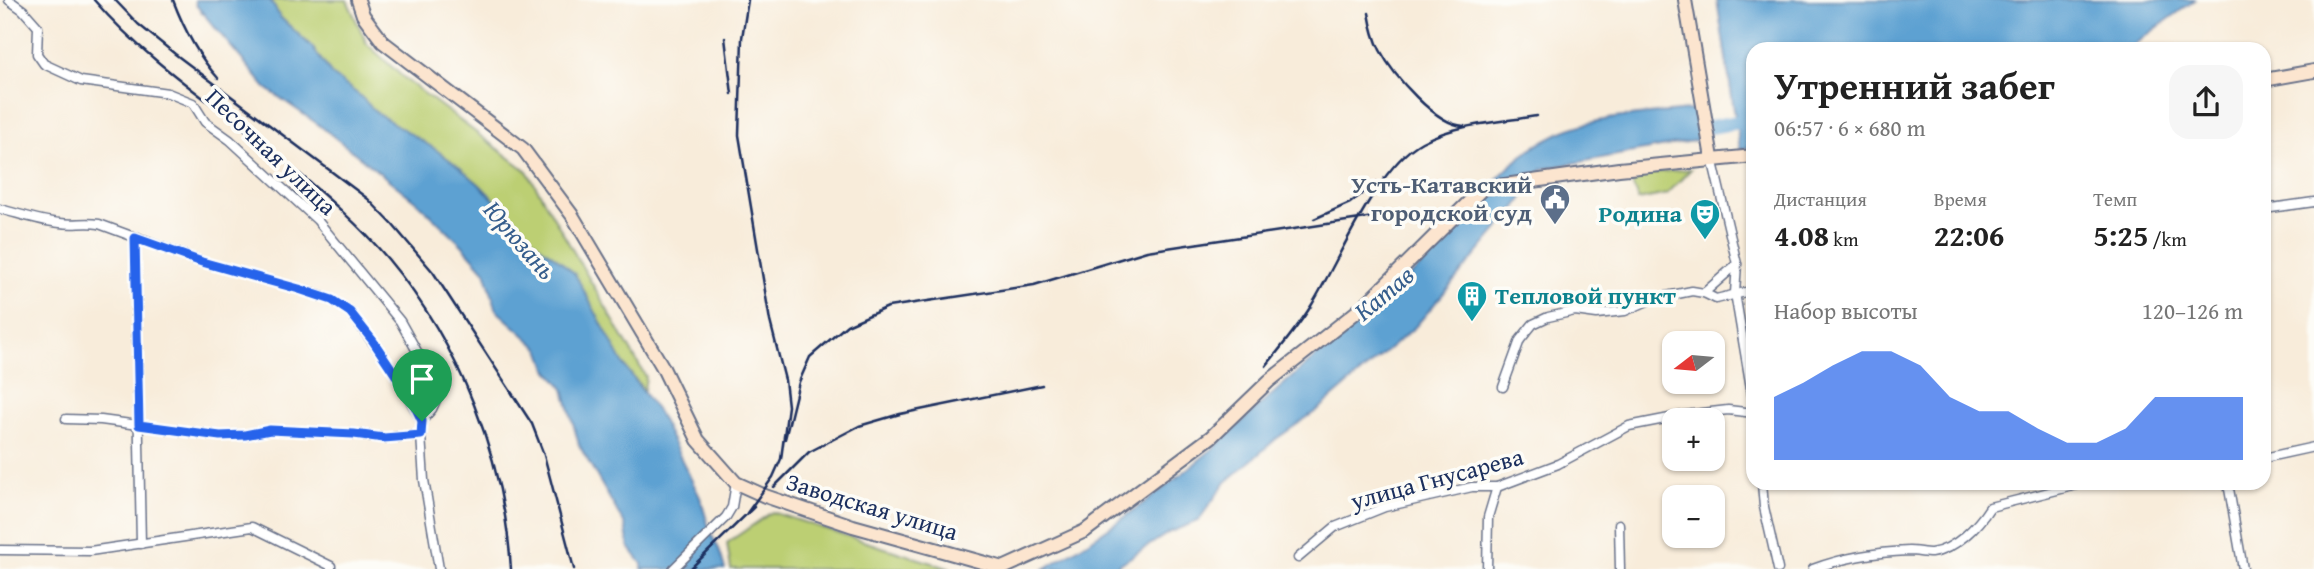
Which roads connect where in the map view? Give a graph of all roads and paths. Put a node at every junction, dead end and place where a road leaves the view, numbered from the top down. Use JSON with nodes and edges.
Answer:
{"nodes":[{"id":1,"x":9,"y":0,"type":"edge"},
{"id":2,"x":358,"y":0,"type":"edge"},
{"id":3,"x":1685,"y":0,"type":"edge"},
{"id":4,"x":2314,"y":71,"type":"edge"},
{"id":5,"x":2271,"y":79,"type":"edge"},
{"id":6,"x":1746,"y":156,"type":"edge"},
{"id":7,"x":1712,"y":158,"type":"junction"},
{"id":8,"x":2314,"y":202,"type":"edge"},
{"id":9,"x":2271,"y":208,"type":"edge"},
{"id":10,"x":0,"y":209,"type":"edge"},
{"id":11,"x":135,"y":238,"type":"junction"},
{"id":12,"x":1737,"y":264,"type":"junction"},
{"id":13,"x":1746,"y":291,"type":"edge"},
{"id":14,"x":1704,"y":293,"type":"junction"},
{"id":15,"x":1735,"y":293,"type":"junction"},
{"id":16,"x":1746,"y":358,"type":"edge"},
{"id":17,"x":1503,"y":387,"type":"dead end"},
{"id":18,"x":1746,"y":413,"type":"edge"},
{"id":19,"x":65,"y":419,"type":"dead end"},
{"id":20,"x":422,"y":421,"type":"junction"},
{"id":21,"x":139,"y":425,"type":"junction"},
{"id":22,"x":421,"y":435,"type":"junction"},
{"id":23,"x":2314,"y":447,"type":"edge"},
{"id":24,"x":2271,"y":456,"type":"edge"},
{"id":25,"x":736,"y":483,"type":"junction"},
{"id":26,"x":1497,"y":487,"type":"junction"},
{"id":27,"x":1763,"y":490,"type":"edge"},
{"id":28,"x":2057,"y":490,"type":"edge"},
{"id":29,"x":2229,"y":490,"type":"edge"},
{"id":30,"x":1619,"y":524,"type":"dead end"},
{"id":31,"x":141,"y":544,"type":"junction"},
{"id":32,"x":0,"y":550,"type":"edge"},
{"id":33,"x":1298,"y":558,"type":"dead end"},
{"id":34,"x":331,"y":569,"type":"edge"},
{"id":35,"x":439,"y":569,"type":"edge"},
{"id":36,"x":673,"y":569,"type":"edge"},
{"id":37,"x":1487,"y":569,"type":"edge"},
{"id":38,"x":1620,"y":569,"type":"edge"},
{"id":39,"x":1778,"y":569,"type":"edge"},
{"id":40,"x":1812,"y":569,"type":"edge"},
{"id":41,"x":2243,"y":569,"type":"edge"}],
"edges":[{"from":1,"to":20,"type":"street","name":"Песочная улица"},
{"from":2,"to":25,"type":"street","name":"Заводская улица"},
{"from":3,"to":7,"type":"street"},
{"from":4,"to":5,"type":"street"},
{"from":6,"to":7,"type":"street"},
{"from":7,"to":12,"type":"street"},
{"from":7,"to":25,"type":"street","name":"Заводская улица"},
{"from":8,"to":9,"type":"street"},
{"from":10,"to":11,"type":"street"},
{"from":11,"to":20,"type":"street"},
{"from":11,"to":21,"type":"street"},
{"from":12,"to":14,"type":"street"},
{"from":12,"to":15,"type":"street"},
{"from":13,"to":15,"type":"street"},
{"from":14,"to":15,"type":"street"},
{"from":14,"to":17,"type":"street"},
{"from":15,"to":16,"type":"street"},
{"from":18,"to":26,"type":"street","name":"улица Гнусарева"},
{"from":19,"to":21,"type":"street"},
{"from":20,"to":22,"type":"street"},
{"from":21,"to":22,"type":"street"},
{"from":21,"to":31,"type":"street"},
{"from":22,"to":35,"type":"street"},
{"from":23,"to":24,"type":"street"},
{"from":25,"to":36,"type":"street"},
{"from":26,"to":33,"type":"street","name":"улица Гнусарева"},
{"from":26,"to":37,"type":"street"},
{"from":27,"to":39,"type":"street"},
{"from":28,"to":40,"type":"street"},
{"from":29,"to":41,"type":"street"},
{"from":30,"to":38,"type":"street"},
{"from":31,"to":32,"type":"street"},
{"from":31,"to":34,"type":"street"}]}
